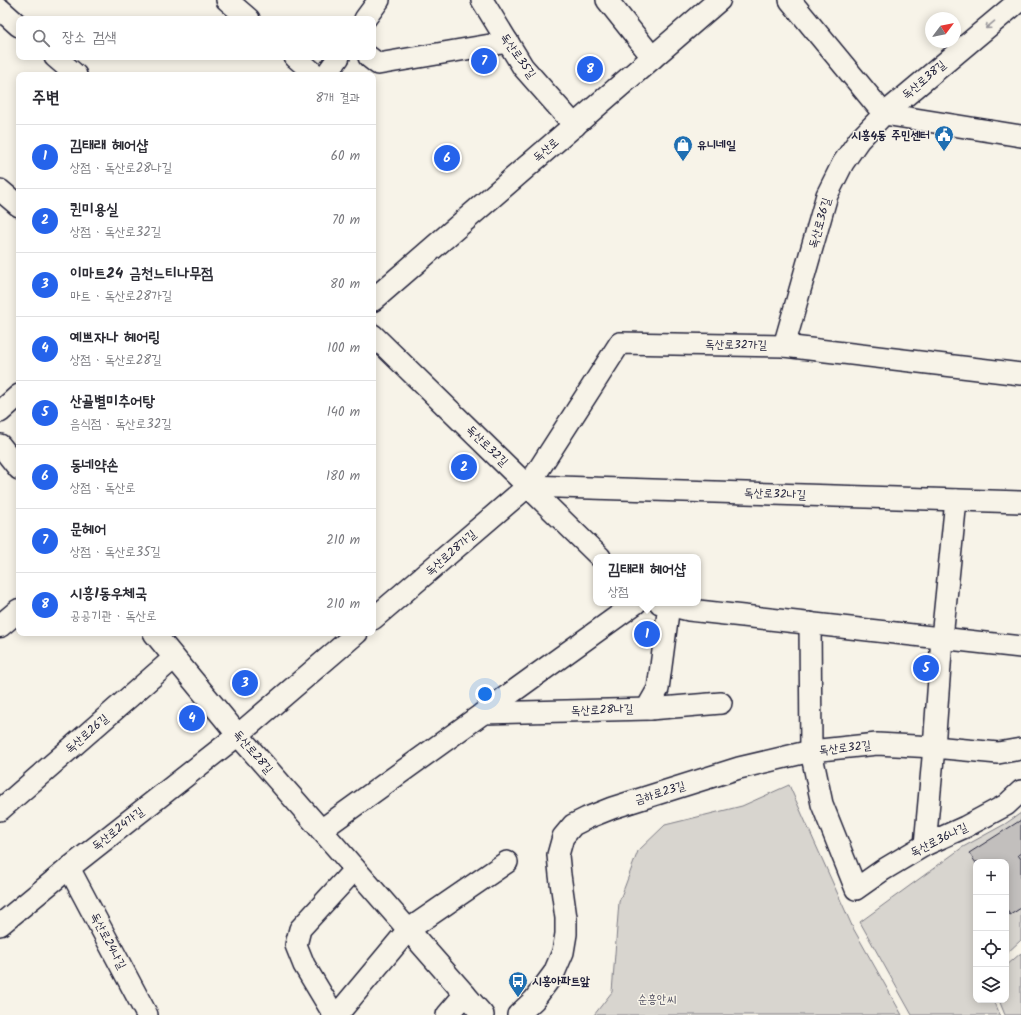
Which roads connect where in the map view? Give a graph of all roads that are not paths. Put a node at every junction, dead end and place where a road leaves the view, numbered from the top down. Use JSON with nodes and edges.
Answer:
{"nodes":[{"id":1,"x":227,"y":0,"type":"edge"},
{"id":2,"x":379,"y":0,"type":"edge"},
{"id":3,"x":482,"y":0,"type":"edge"},
{"id":4,"x":607,"y":0,"type":"edge"},
{"id":5,"x":719,"y":0,"type":"edge"},
{"id":6,"x":790,"y":0,"type":"edge"},
{"id":7,"x":1020,"y":0,"type":"edge"},
{"id":8,"x":0,"y":9,"type":"edge"},
{"id":9,"x":246,"y":16,"type":"edge"},
{"id":10,"x":367,"y":16,"type":"edge"},
{"id":11,"x":16,"y":23,"type":"edge"},
{"id":12,"x":508,"y":42,"type":"junction"},
{"id":13,"x":653,"y":58,"type":"junction"},
{"id":14,"x":58,"y":60,"type":"edge"},
{"id":15,"x":298,"y":60,"type":"edge"},
{"id":16,"x":337,"y":60,"type":"edge"},
{"id":17,"x":373,"y":60,"type":"edge"},
{"id":18,"x":72,"y":72,"type":"edge"},
{"id":19,"x":312,"y":72,"type":"edge"},
{"id":20,"x":328,"y":72,"type":"edge"},
{"id":21,"x":884,"y":114,"type":"junction"},
{"id":22,"x":575,"y":126,"type":"junction"},
{"id":23,"x":1021,"y":136,"type":"edge"},
{"id":24,"x":0,"y":190,"type":"edge"},
{"id":25,"x":16,"y":203,"type":"edge"},
{"id":26,"x":376,"y":297,"type":"edge"},
{"id":27,"x":376,"y":338,"type":"edge"},
{"id":28,"x":784,"y":346,"type":"junction"},
{"id":29,"x":1021,"y":374,"type":"edge"},
{"id":30,"x":16,"y":398,"type":"edge"},
{"id":31,"x":0,"y":412,"type":"edge"},
{"id":32,"x":0,"y":445,"type":"edge"},
{"id":33,"x":16,"y":465,"type":"edge"},
{"id":34,"x":528,"y":486,"type":"junction"},
{"id":35,"x":956,"y":500,"type":"junction"},
{"id":36,"x":1021,"y":502,"type":"edge"},
{"id":37,"x":597,"y":554,"type":"edge"},
{"id":38,"x":632,"y":606,"type":"edge"},
{"id":39,"x":664,"y":606,"type":"edge"},
{"id":40,"x":672,"y":606,"type":"edge"},
{"id":41,"x":16,"y":613,"type":"edge"},
{"id":42,"x":376,"y":616,"type":"edge"},
{"id":43,"x":810,"y":624,"type":"junction"},
{"id":44,"x":0,"y":626,"type":"edge"},
{"id":45,"x":156,"y":636,"type":"edge"},
{"id":46,"x":354,"y":636,"type":"edge"},
{"id":47,"x":942,"y":638,"type":"junction"},
{"id":48,"x":1021,"y":647,"type":"edge"},
{"id":49,"x":174,"y":658,"type":"junction"},
{"id":50,"x":721,"y":703,"type":"dead end"},
{"id":51,"x":650,"y":709,"type":"junction"},
{"id":52,"x":483,"y":713,"type":"junction"},
{"id":53,"x":238,"y":735,"type":"junction"},
{"id":54,"x":934,"y":747,"type":"junction"},
{"id":55,"x":1021,"y":749,"type":"edge"},
{"id":56,"x":812,"y":751,"type":"junction"},
{"id":57,"x":1021,"y":791,"type":"edge"},
{"id":58,"x":0,"y":810,"type":"edge"},
{"id":59,"x":321,"y":830,"type":"junction"},
{"id":60,"x":925,"y":845,"type":"junction"},
{"id":61,"x":507,"y":862,"type":"dead end"},
{"id":62,"x":69,"y":868,"type":"junction"},
{"id":63,"x":355,"y":869,"type":"junction"},
{"id":64,"x":0,"y":925,"type":"edge"},
{"id":65,"x":408,"y":930,"type":"junction"},
{"id":66,"x":465,"y":994,"type":"junction"},
{"id":67,"x":147,"y":1015,"type":"edge"},
{"id":68,"x":334,"y":1015,"type":"edge"},
{"id":69,"x":337,"y":1015,"type":"edge"},
{"id":70,"x":447,"y":1015,"type":"edge"},
{"id":71,"x":483,"y":1015,"type":"edge"},
{"id":72,"x":518,"y":1015,"type":"edge"}],
"edges":[{"from":1,"to":9,"type":"street"},
{"from":2,"to":10,"type":"street"},
{"from":3,"to":12,"type":"street","name":"독산로35길"},
{"from":4,"to":13,"type":"street"},
{"from":5,"to":13,"type":"main road","name":"독산로"},
{"from":6,"to":21,"type":"street"},
{"from":7,"to":21,"type":"street","name":"독산로38길","one_way":true},
{"from":8,"to":11,"type":"street"},
{"from":12,"to":17,"type":"street"},
{"from":12,"to":22,"type":"street","name":"독산로35길"},
{"from":13,"to":22,"type":"main road","name":"독산로"},
{"from":14,"to":18,"type":"street"},
{"from":15,"to":19,"type":"street"},
{"from":16,"to":20,"type":"street"},
{"from":21,"to":23,"type":"street"},
{"from":21,"to":28,"type":"street","name":"독산로36길"},
{"from":22,"to":26,"type":"main road","name":"독산로"},
{"from":24,"to":25,"type":"street"},
{"from":27,"to":34,"type":"street","name":"독산로32길"},
{"from":28,"to":29,"type":"street","name":"독산로32가길"},
{"from":28,"to":34,"type":"street","name":"독산로32가길"},
{"from":30,"to":31,"type":"street"},
{"from":32,"to":33,"type":"street"},
{"from":34,"to":35,"type":"street","name":"독산로32나길"},
{"from":34,"to":37,"type":"street","name":"독산로32길"},
{"from":34,"to":42,"type":"street","name":"독산로28가길"},
{"from":35,"to":36,"type":"street","name":"독산로32나길"},
{"from":35,"to":47,"type":"street"},
{"from":38,"to":52,"type":"street"},
{"from":39,"to":51,"type":"street"},
{"from":40,"to":43,"type":"street"},
{"from":41,"to":44,"type":"main road"},
{"from":43,"to":47,"type":"street"},
{"from":43,"to":56,"type":"street","name":"독산로32길"},
{"from":45,"to":49,"type":"street","name":"독산로28길"},
{"from":46,"to":53,"type":"street"},
{"from":47,"to":48,"type":"street"},
{"from":47,"to":54,"type":"street"},
{"from":49,"to":53,"type":"street","name":"독산로28길"},
{"from":49,"to":58,"type":"street","name":"독산로26길"},
{"from":50,"to":51,"type":"street","name":"독산로28나길"},
{"from":51,"to":52,"type":"street","name":"독산로28나길"},
{"from":52,"to":59,"type":"street"},
{"from":53,"to":59,"type":"street","name":"독산로28길"},
{"from":53,"to":62,"type":"street","name":"독산로24가길"},
{"from":54,"to":55,"type":"street","name":"독산로32길"},
{"from":54,"to":56,"type":"street","name":"독산로32길"},
{"from":54,"to":60,"type":"street"},
{"from":56,"to":60,"type":"street","name":"독산로36나길"},
{"from":56,"to":72,"type":"street","name":"금하로23길"},
{"from":57,"to":60,"type":"street","name":"독산로36나길"},
{"from":59,"to":63,"type":"street","name":"독산로28길"},
{"from":61,"to":65,"type":"street"},
{"from":62,"to":64,"type":"street","name":"독산로24가길"},
{"from":62,"to":67,"type":"street","name":"독산로24나길"},
{"from":63,"to":65,"type":"street","name":"독산로28길"},
{"from":63,"to":68,"type":"street"},
{"from":65,"to":66,"type":"street","name":"독산로28길"},
{"from":65,"to":69,"type":"street"},
{"from":66,"to":70,"type":"street"},
{"from":66,"to":71,"type":"street","name":"독산로28길"}]}
